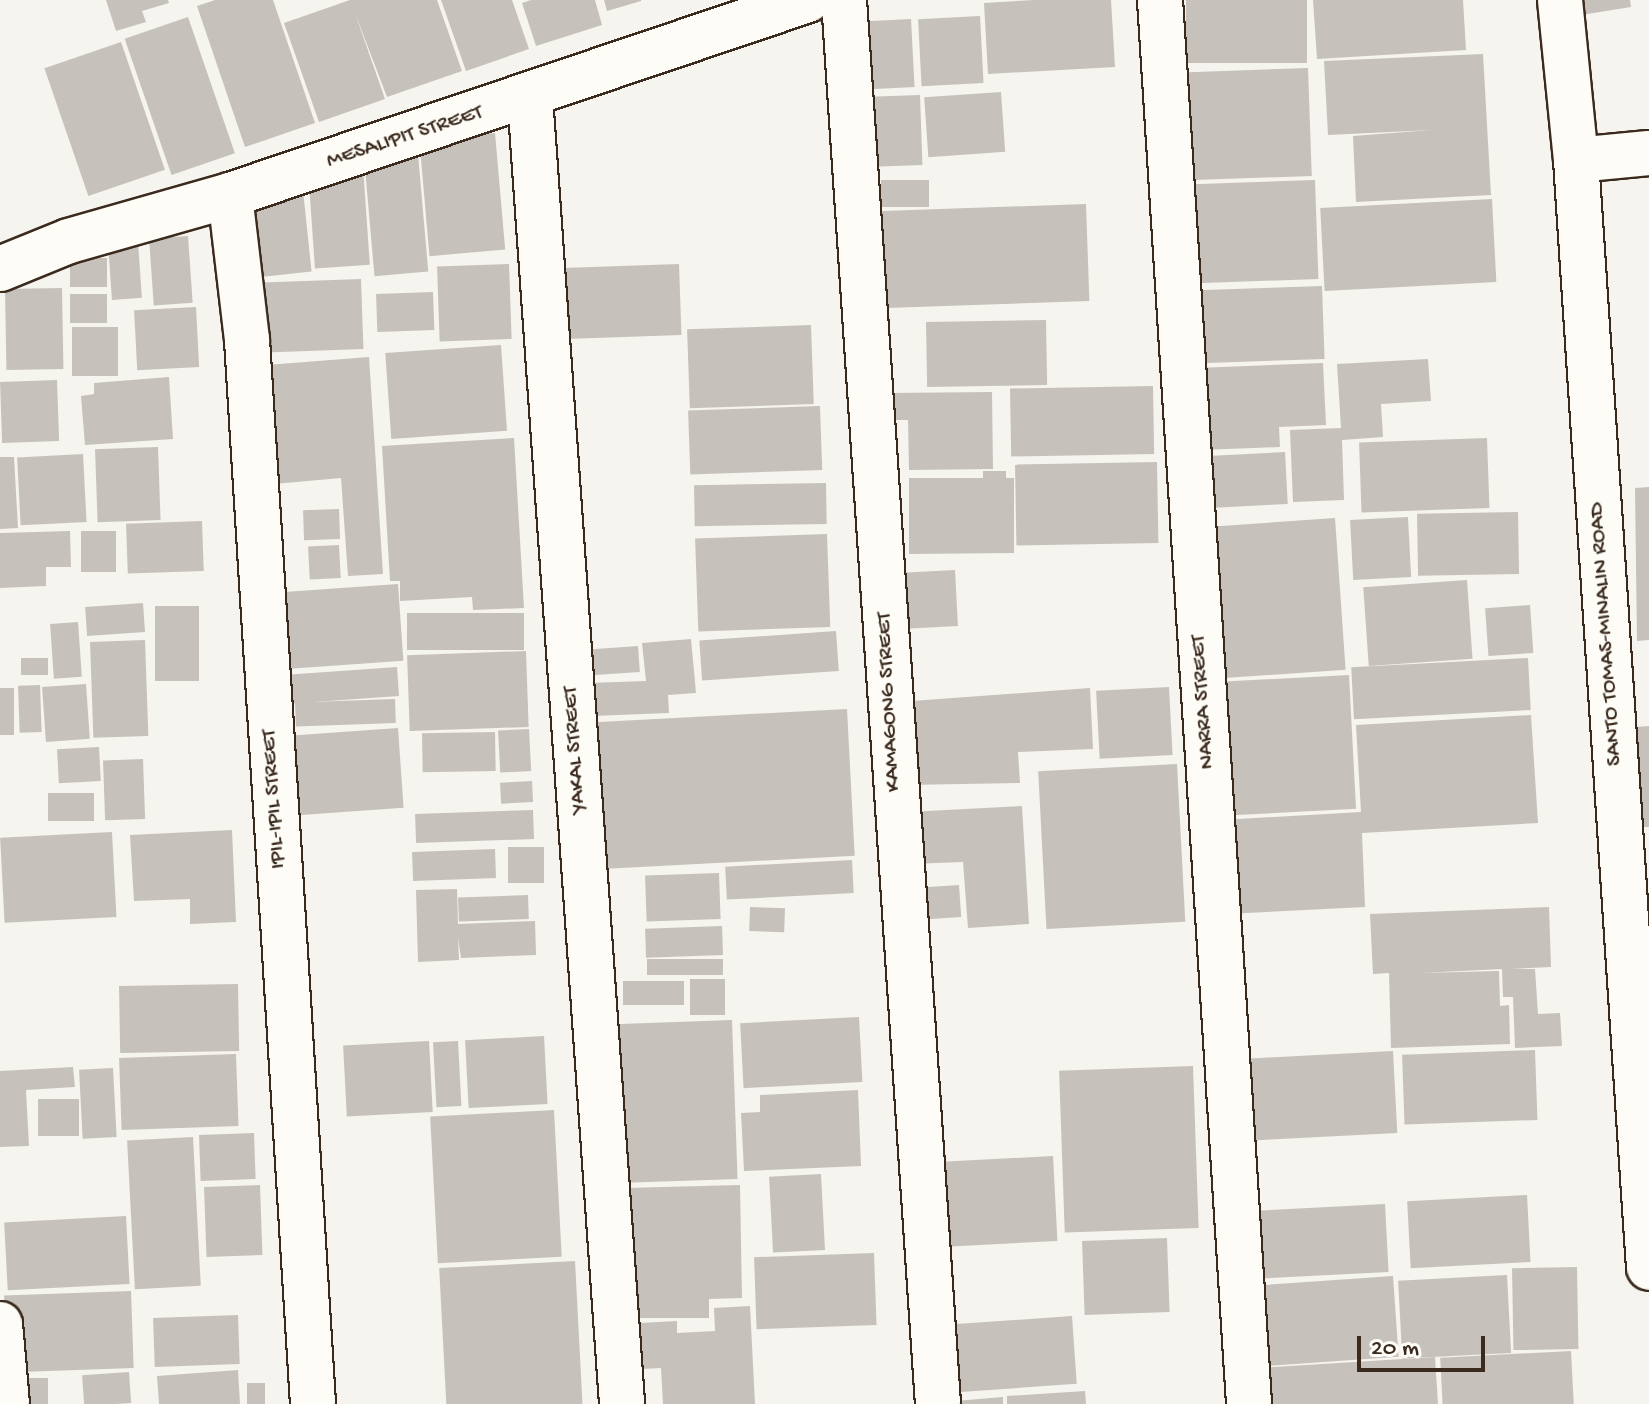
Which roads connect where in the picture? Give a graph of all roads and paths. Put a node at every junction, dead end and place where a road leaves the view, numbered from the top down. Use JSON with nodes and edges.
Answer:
{"nodes":[{"id":1,"x":808,"y":0,"type":"edge"},
{"id":2,"x":844,"y":0,"type":"edge"},
{"id":3,"x":1160,"y":0,"type":"edge"},
{"id":4,"x":1560,"y":0,"type":"edge"},
{"id":5,"x":530,"y":97,"type":"junction"},
{"id":6,"x":1649,"y":153,"type":"edge"},
{"id":7,"x":1576,"y":160,"type":"junction"},
{"id":8,"x":230,"y":195,"type":"junction"},
{"id":9,"x":0,"y":269,"type":"edge"},
{"id":10,"x":1648,"y":1252,"type":"edge"},
{"id":11,"x":0,"y":1324,"type":"edge"},
{"id":12,"x":7,"y":1404,"type":"edge"},
{"id":13,"x":313,"y":1404,"type":"edge"},
{"id":14,"x":622,"y":1404,"type":"edge"},
{"id":15,"x":938,"y":1404,"type":"edge"},
{"id":16,"x":1249,"y":1404,"type":"edge"}],
"edges":[{"from":1,"to":5,"type":"street","name":"MESALIPIT STREET"},
{"from":2,"to":15,"type":"street","name":"KAMAGONG STREET"},
{"from":3,"to":16,"type":"street","name":"NARRA STREET"},
{"from":4,"to":7,"type":"street","name":"SANTO TOMAS-MINALIN ROAD"},
{"from":5,"to":8,"type":"street","name":"MESALIPIT STREET"},
{"from":5,"to":14,"type":"street","name":"YAKAL STREET"},
{"from":6,"to":7,"type":"street"},
{"from":7,"to":10,"type":"street","name":"SANTO TOMAS-MINALIN ROAD"},
{"from":8,"to":9,"type":"street","name":"MESALIPIT STREET"},
{"from":8,"to":13,"type":"street","name":"IPIL-IPIL STREET"},
{"from":11,"to":12,"type":"street"}]}
